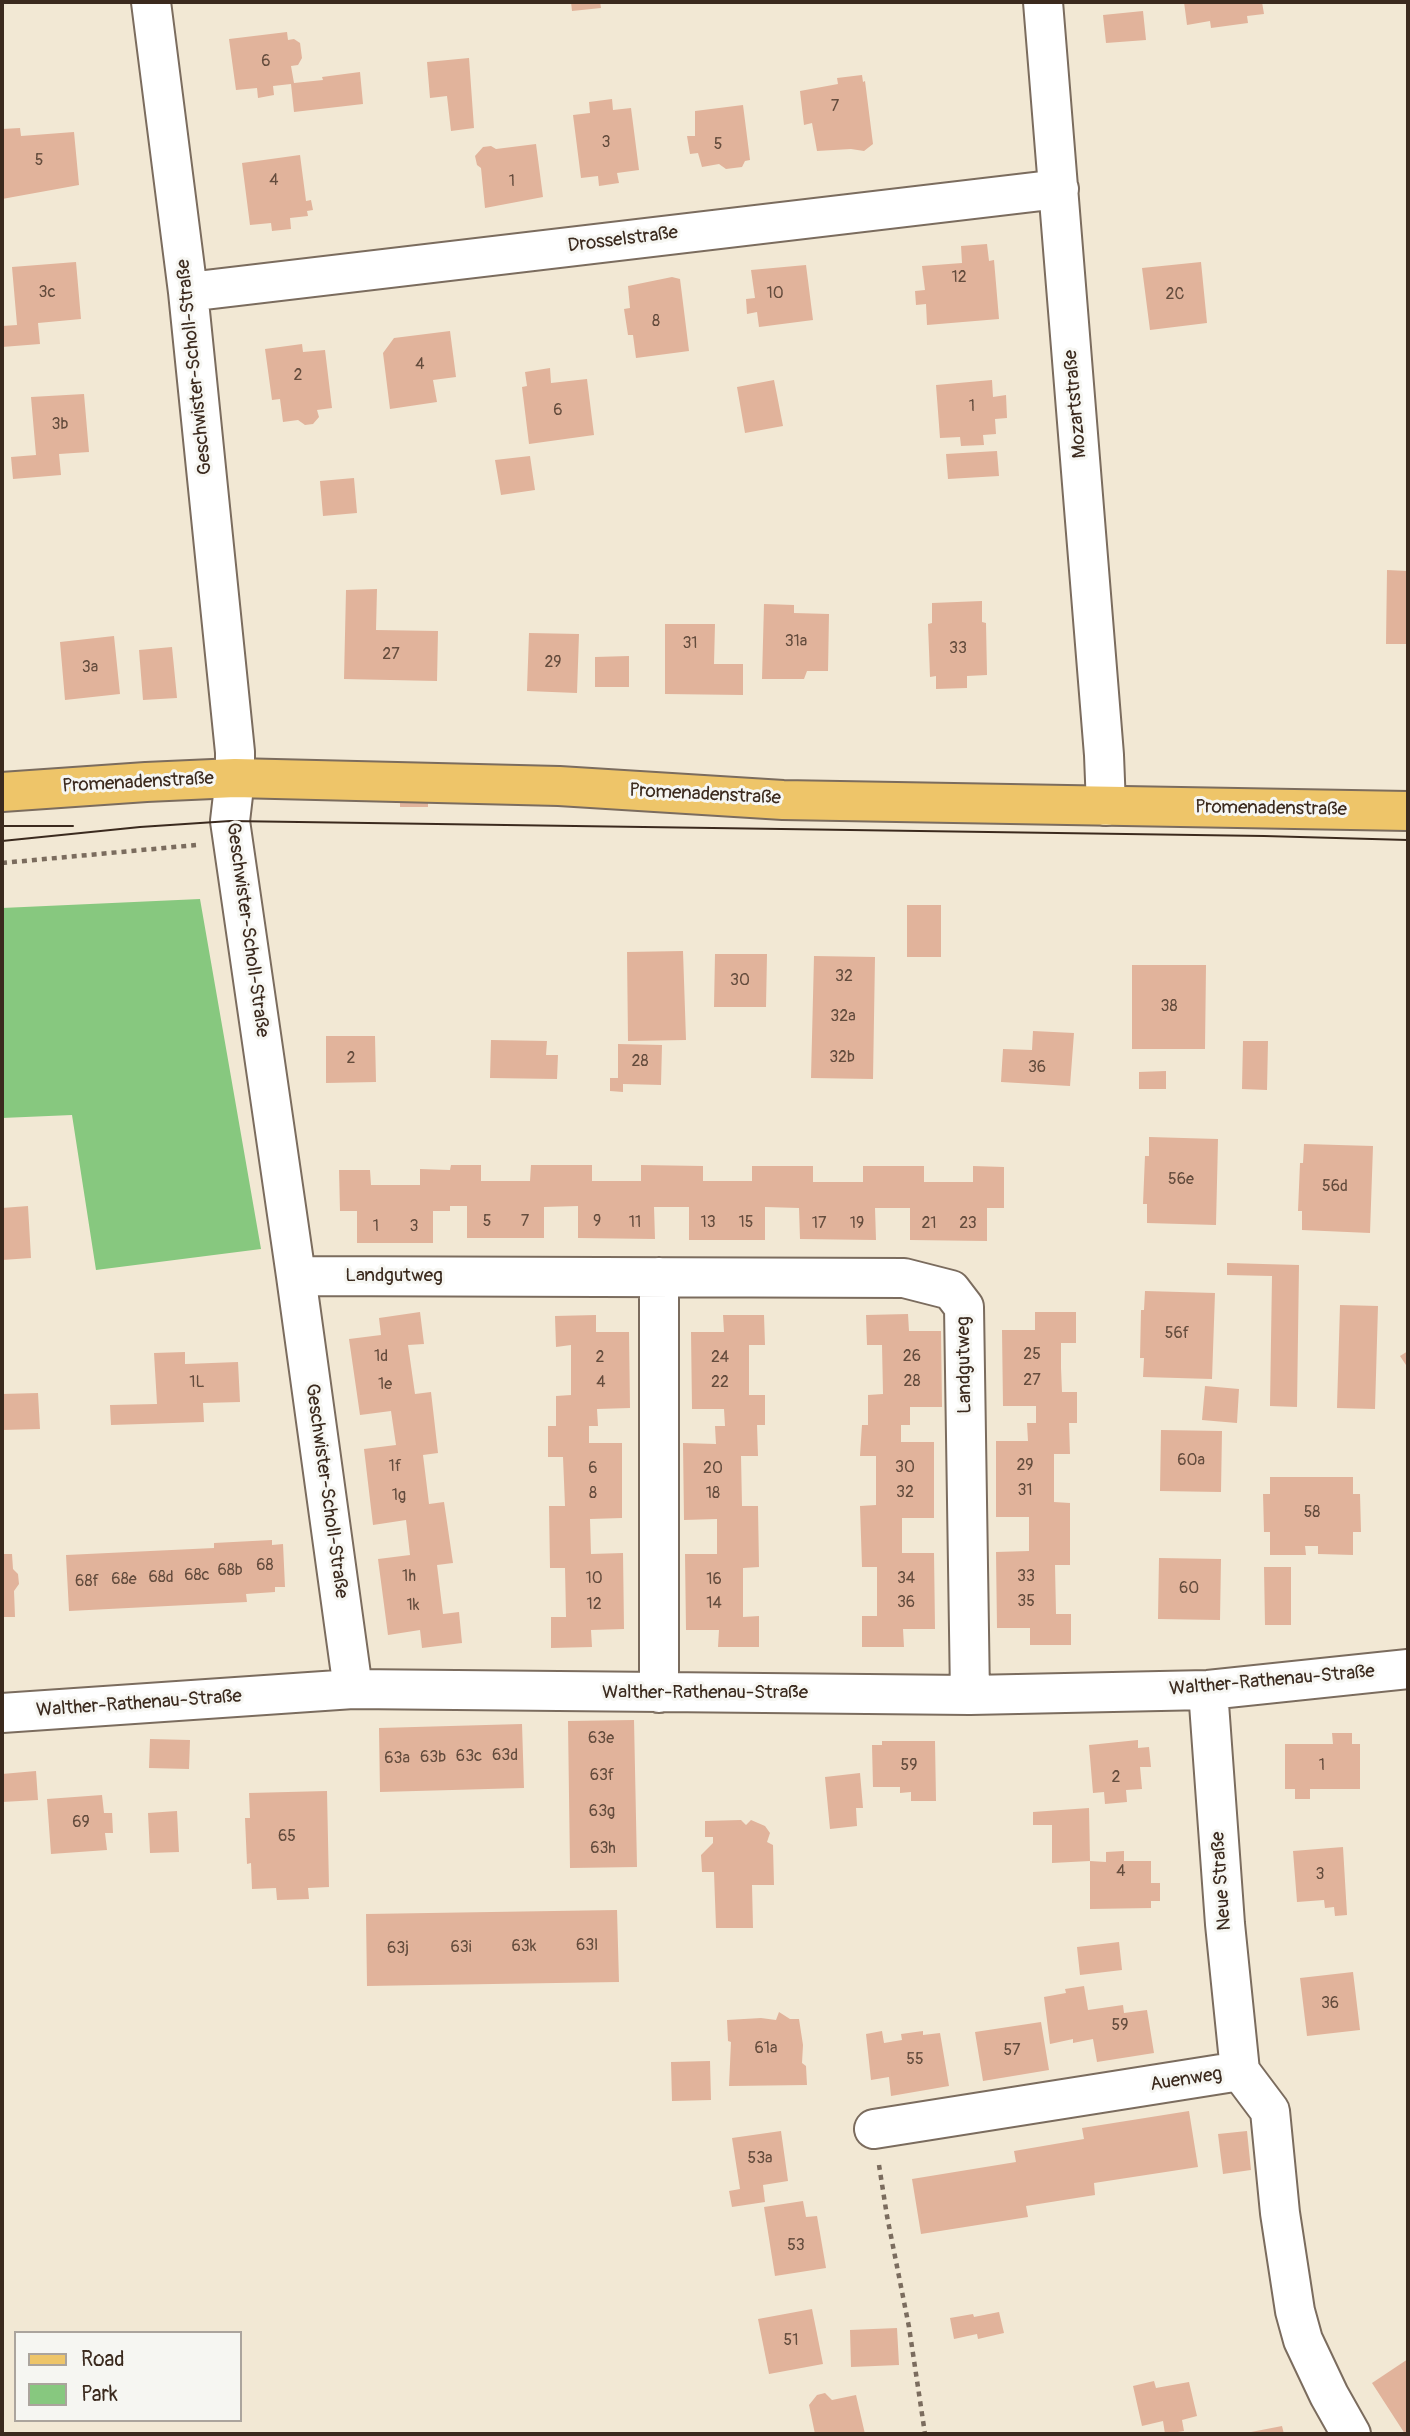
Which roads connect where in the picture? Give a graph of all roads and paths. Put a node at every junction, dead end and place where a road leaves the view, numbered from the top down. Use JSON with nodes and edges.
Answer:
{"nodes":[{"id":1,"x":150,"y":2,"type":"edge"},
{"id":2,"x":1042,"y":2,"type":"edge"},
{"id":3,"x":1059,"y":189,"type":"junction"},
{"id":4,"x":188,"y":292,"type":"junction"},
{"id":5,"x":235,"y":778,"type":"junction"},
{"id":6,"x":2,"y":792,"type":"edge"},
{"id":7,"x":1105,"y":806,"type":"junction"},
{"id":8,"x":1408,"y":811,"type":"edge"},
{"id":9,"x":232,"y":842,"type":"junction"},
{"id":10,"x":2,"y":863,"type":"edge"},
{"id":11,"x":296,"y":1276,"type":"junction"},
{"id":12,"x":659,"y":1278,"type":"junction"},
{"id":13,"x":1408,"y":1669,"type":"edge"},
{"id":14,"x":353,"y":1689,"type":"junction"},
{"id":15,"x":1208,"y":1690,"type":"junction"},
{"id":16,"x":659,"y":1693,"type":"junction"},
{"id":17,"x":970,"y":1695,"type":"junction"},
{"id":18,"x":2,"y":1713,"type":"edge"},
{"id":19,"x":1240,"y":2071,"type":"junction"},
{"id":20,"x":874,"y":2129,"type":"joint"},
{"id":21,"x":925,"y":2434,"type":"edge"},
{"id":22,"x":1351,"y":2434,"type":"edge"}],
"edges":[{"from":1,"to":4,"type":"street","name":"Geschwister-Scholl-Straße"},
{"from":2,"to":3,"type":"street","name":"Mozartstraße"},
{"from":3,"to":4,"type":"street","name":"Drosselstraße"},
{"from":3,"to":7,"type":"street","name":"Mozartstraße"},
{"from":4,"to":5,"type":"street","name":"Geschwister-Scholl-Straße"},
{"from":5,"to":6,"type":"main road","name":"Promenadenstraße"},
{"from":5,"to":7,"type":"main road","name":"Promenadenstraße"},
{"from":5,"to":9,"type":"street","name":"Geschwister-Scholl-Straße"},
{"from":7,"to":8,"type":"main road","name":"Promenadenstraße"},
{"from":9,"to":10,"type":"path"},
{"from":9,"to":11,"type":"street","name":"Geschwister-Scholl-Straße"},
{"from":11,"to":12,"type":"street","name":"Landgutweg"},
{"from":11,"to":14,"type":"street","name":"Geschwister-Scholl-Straße"},
{"from":12,"to":16,"type":"street"},
{"from":12,"to":17,"type":"street","name":"Landgutweg"},
{"from":13,"to":15,"type":"street","name":"Walther-Rathenau-Straße"},
{"from":14,"to":16,"type":"street","name":"Walther-Rathenau-Straße"},
{"from":14,"to":18,"type":"street","name":"Walther-Rathenau-Straße"},
{"from":15,"to":17,"type":"street","name":"Walther-Rathenau-Straße"},
{"from":15,"to":19,"type":"street","name":"Neue Straße"},
{"from":16,"to":17,"type":"street","name":"Walther-Rathenau-Straße"},
{"from":19,"to":20,"type":"street","name":"Auenweg"},
{"from":19,"to":22,"type":"street","name":"Auenweg"},
{"from":20,"to":21,"type":"path"}]}
